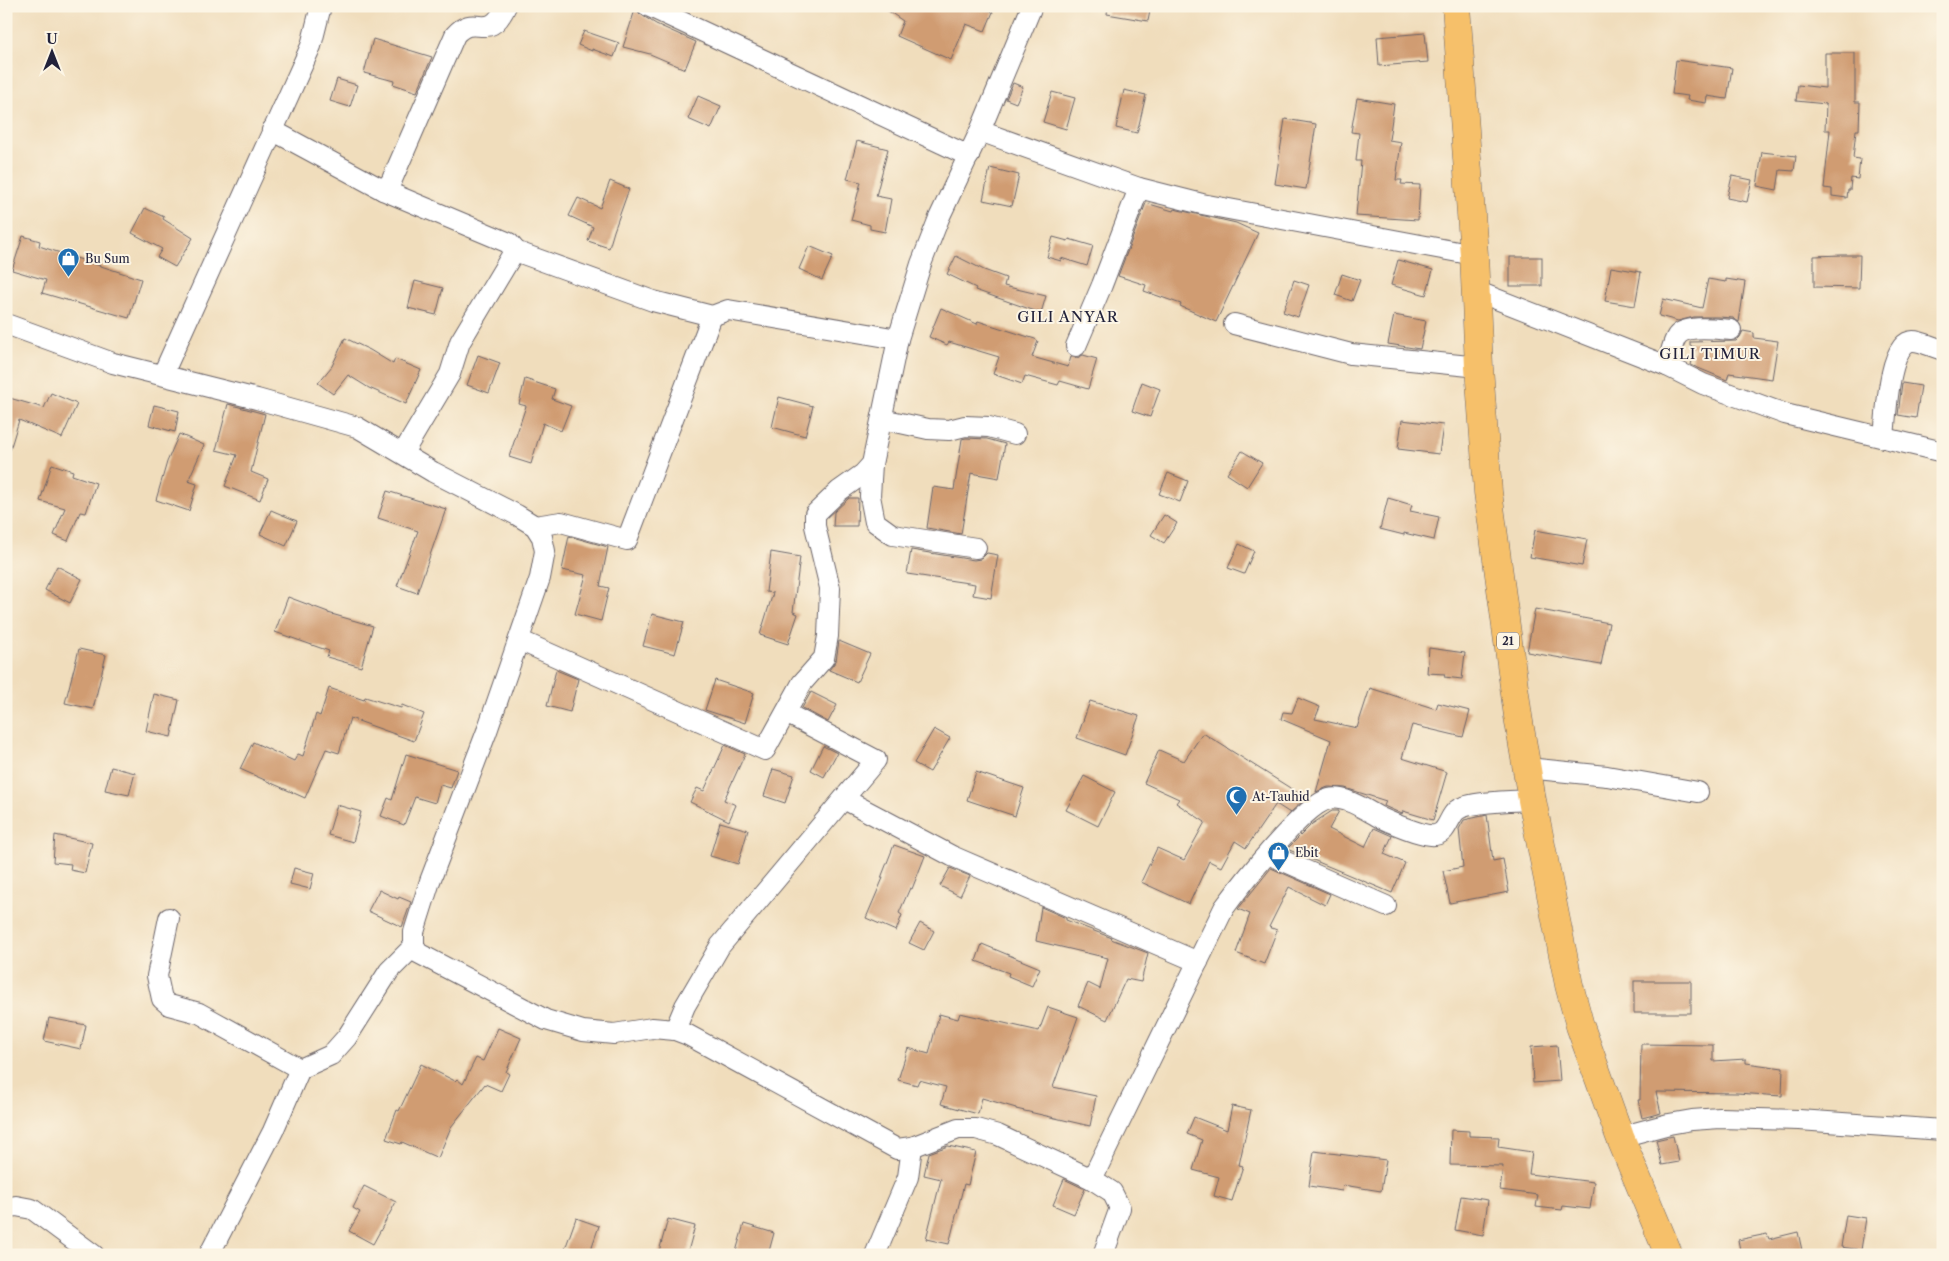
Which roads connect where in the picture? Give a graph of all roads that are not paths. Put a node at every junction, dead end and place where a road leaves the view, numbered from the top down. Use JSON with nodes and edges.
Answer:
{"nodes":[{"id":1,"x":321,"y":6,"type":"edge"},
{"id":2,"x":506,"y":6,"type":"edge"},
{"id":3,"x":648,"y":6,"type":"edge"},
{"id":4,"x":1032,"y":6,"type":"edge"},
{"id":5,"x":1456,"y":6,"type":"edge"},
{"id":6,"x":272,"y":130,"type":"junction"},
{"id":7,"x":980,"y":131,"type":"junction"},
{"id":8,"x":969,"y":156,"type":"junction"},
{"id":9,"x":1139,"y":188,"type":"junction"},
{"id":10,"x":383,"y":190,"type":"junction"},
{"id":11,"x":515,"y":251,"type":"junction"},
{"id":12,"x":1474,"y":255,"type":"junction"},
{"id":13,"x":1476,"y":291,"type":"junction"},
{"id":14,"x":712,"y":316,"type":"junction"},
{"id":15,"x":6,"y":324,"type":"edge"},
{"id":16,"x":1234,"y":324,"type":"dead end"},
{"id":17,"x":1731,"y":330,"type":"dead end"},
{"id":18,"x":898,"y":339,"type":"junction"},
{"id":19,"x":1076,"y":346,"type":"dead end"},
{"id":20,"x":1943,"y":350,"type":"edge"},
{"id":21,"x":1479,"y":366,"type":"junction"},
{"id":22,"x":1667,"y":366,"type":"junction"},
{"id":23,"x":163,"y":374,"type":"junction"},
{"id":24,"x":882,"y":419,"type":"junction"},
{"id":25,"x":1015,"y":434,"type":"dead end"},
{"id":26,"x":1884,"y":438,"type":"junction"},
{"id":27,"x":1943,"y":452,"type":"edge"},
{"id":28,"x":403,"y":454,"type":"junction"},
{"id":29,"x":872,"y":464,"type":"junction"},
{"id":30,"x":535,"y":526,"type":"junction"},
{"id":31,"x":976,"y":548,"type":"dead end"},
{"id":32,"x":519,"y":640,"type":"junction"},
{"id":33,"x":786,"y":713,"type":"junction"},
{"id":34,"x":1527,"y":768,"type":"junction"},
{"id":35,"x":1698,"y":792,"type":"dead end"},
{"id":36,"x":844,"y":798,"type":"junction"},
{"id":37,"x":1532,"y":800,"type":"junction"},
{"id":38,"x":1268,"y":854,"type":"junction"},
{"id":39,"x":1386,"y":906,"type":"dead end"},
{"id":40,"x":169,"y":918,"type":"dead end"},
{"id":41,"x":414,"y":946,"type":"junction"},
{"id":42,"x":1198,"y":962,"type":"junction"},
{"id":43,"x":675,"y":1030,"type":"junction"},
{"id":44,"x":300,"y":1069,"type":"junction"},
{"id":45,"x":1943,"y":1130,"type":"edge"},
{"id":46,"x":1620,"y":1138,"type":"junction"},
{"id":47,"x":912,"y":1147,"type":"junction"},
{"id":48,"x":1092,"y":1179,"type":"junction"},
{"id":49,"x":6,"y":1208,"type":"edge"},
{"id":50,"x":94,"y":1255,"type":"edge"},
{"id":51,"x":209,"y":1255,"type":"edge"},
{"id":52,"x":875,"y":1255,"type":"edge"},
{"id":53,"x":1103,"y":1255,"type":"edge"},
{"id":54,"x":1669,"y":1255,"type":"edge"}],
"edges":[{"from":1,"to":6,"type":"street"},
{"from":2,"to":10,"type":"street"},
{"from":3,"to":8,"type":"street"},
{"from":4,"to":7,"type":"street"},
{"from":5,"to":12,"type":"highway","number":"21"},
{"from":6,"to":10,"type":"street"},
{"from":6,"to":23,"type":"street"},
{"from":7,"to":8,"type":"street"},
{"from":7,"to":9,"type":"street"},
{"from":8,"to":18,"type":"street"},
{"from":9,"to":12,"type":"street"},
{"from":9,"to":19,"type":"street"},
{"from":10,"to":11,"type":"street"},
{"from":11,"to":14,"type":"street"},
{"from":11,"to":28,"type":"street"},
{"from":12,"to":13,"type":"highway","number":"21"},
{"from":13,"to":21,"type":"highway","number":"21"},
{"from":13,"to":22,"type":"street"},
{"from":14,"to":18,"type":"street"},
{"from":14,"to":30,"type":"street"},
{"from":15,"to":23,"type":"street"},
{"from":16,"to":21,"type":"street"},
{"from":17,"to":22,"type":"street"},
{"from":18,"to":24,"type":"street"},
{"from":20,"to":26,"type":"street"},
{"from":21,"to":34,"type":"highway","number":"21"},
{"from":22,"to":26,"type":"street"},
{"from":23,"to":28,"type":"street"},
{"from":24,"to":25,"type":"street"},
{"from":24,"to":29,"type":"street"},
{"from":26,"to":27,"type":"street"},
{"from":28,"to":30,"type":"street"},
{"from":29,"to":31,"type":"street"},
{"from":29,"to":33,"type":"street"},
{"from":30,"to":32,"type":"street"},
{"from":32,"to":33,"type":"street"},
{"from":32,"to":41,"type":"street"},
{"from":33,"to":36,"type":"street"},
{"from":34,"to":35,"type":"street"},
{"from":34,"to":37,"type":"highway","number":"21"},
{"from":36,"to":42,"type":"street"},
{"from":36,"to":43,"type":"street"},
{"from":37,"to":38,"type":"street"},
{"from":37,"to":46,"type":"highway","number":"21"},
{"from":38,"to":39,"type":"street"},
{"from":38,"to":42,"type":"street"},
{"from":40,"to":44,"type":"street"},
{"from":41,"to":43,"type":"street"},
{"from":41,"to":44,"type":"street"},
{"from":42,"to":48,"type":"street"},
{"from":43,"to":47,"type":"street"},
{"from":44,"to":51,"type":"street"},
{"from":45,"to":46,"type":"street"},
{"from":46,"to":54,"type":"highway","number":"21"},
{"from":47,"to":48,"type":"street"},
{"from":47,"to":52,"type":"street"},
{"from":48,"to":53,"type":"street"},
{"from":49,"to":50,"type":"street"}]}
